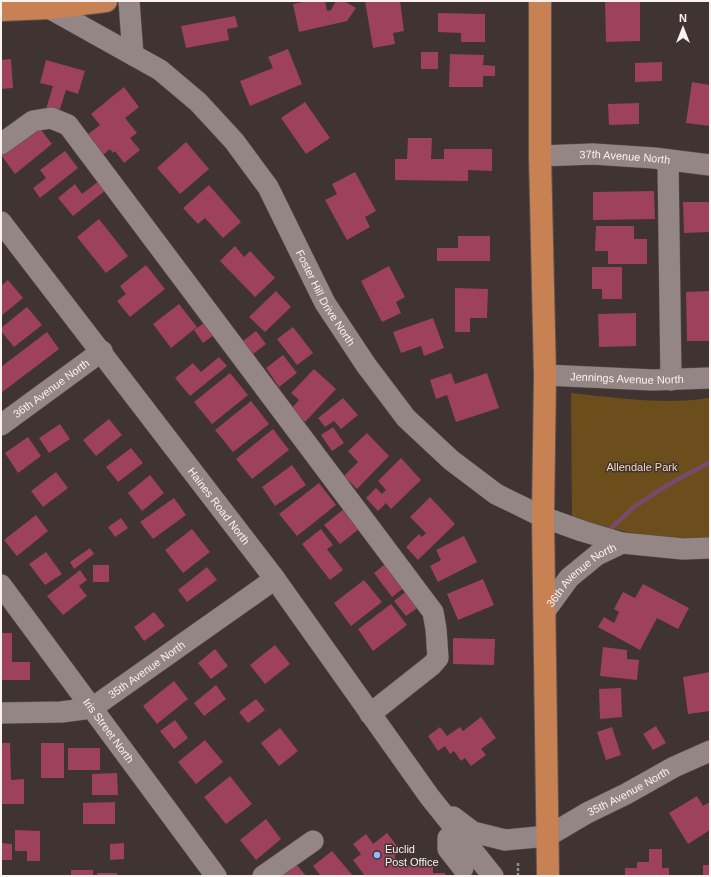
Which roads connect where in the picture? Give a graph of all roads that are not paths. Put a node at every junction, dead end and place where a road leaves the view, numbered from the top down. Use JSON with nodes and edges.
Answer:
{"nodes":[{"id":1,"x":106,"y":1,"type":"edge"},
{"id":2,"x":129,"y":1,"type":"edge"},
{"id":3,"x":540,"y":1,"type":"edge"},
{"id":4,"x":49,"y":8,"type":"junction"},
{"id":5,"x":1,"y":10,"type":"edge"},
{"id":6,"x":133,"y":55,"type":"junction"},
{"id":7,"x":1,"y":144,"type":"edge"},
{"id":8,"x":540,"y":156,"type":"junction"},
{"id":9,"x":668,"y":160,"type":"junction"},
{"id":10,"x":710,"y":165,"type":"edge"},
{"id":11,"x":1,"y":222,"type":"edge"},
{"id":12,"x":102,"y":351,"type":"junction"},
{"id":13,"x":544,"y":375,"type":"junction"},
{"id":14,"x":710,"y":378,"type":"edge"},
{"id":15,"x":671,"y":380,"type":"junction"},
{"id":16,"x":1,"y":425,"type":"edge"},
{"id":17,"x":543,"y":517,"type":"junction"},
{"id":18,"x":622,"y":543,"type":"junction"},
{"id":19,"x":710,"y":548,"type":"edge"},
{"id":20,"x":275,"y":579,"type":"junction"},
{"id":21,"x":1,"y":585,"type":"edge"},
{"id":22,"x":545,"y":610,"type":"junction"},
{"id":23,"x":92,"y":708,"type":"junction"},
{"id":24,"x":1,"y":713,"type":"edge"},
{"id":25,"x":370,"y":714,"type":"junction"},
{"id":26,"x":710,"y":751,"type":"edge"},
{"id":27,"x":466,"y":836,"type":"junction"},
{"id":28,"x":548,"y":836,"type":"junction"},
{"id":29,"x":313,"y":841,"type":"dead end"},
{"id":30,"x":463,"y":872,"type":"edge"},
{"id":31,"x":216,"y":876,"type":"edge"},
{"id":32,"x":263,"y":876,"type":"edge"},
{"id":33,"x":493,"y":876,"type":"edge"},
{"id":34,"x":548,"y":876,"type":"edge"}],
"edges":[{"from":1,"to":4,"type":"main road"},
{"from":2,"to":6,"type":"street"},
{"from":3,"to":8,"type":"main road"},
{"from":4,"to":5,"type":"main road"},
{"from":4,"to":6,"type":"street","name":"Foster Hill Drive North"},
{"from":6,"to":17,"type":"street","name":"Foster Hill Drive North"},
{"from":7,"to":25,"type":"street"},
{"from":8,"to":9,"type":"street","name":"37th Avenue North"},
{"from":8,"to":13,"type":"main road"},
{"from":9,"to":10,"type":"street","name":"37th Avenue North"},
{"from":9,"to":15,"type":"street"},
{"from":11,"to":12,"type":"street","name":"Haines Road North"},
{"from":12,"to":16,"type":"street","name":"36th Avenue North"},
{"from":12,"to":20,"type":"street","name":"Haines Road North"},
{"from":13,"to":15,"type":"street","name":"Jennings Avenue North"},
{"from":13,"to":17,"type":"main road"},
{"from":14,"to":15,"type":"street","name":"Jennings Avenue North"},
{"from":17,"to":18,"type":"street","name":"36th Avenue North"},
{"from":17,"to":22,"type":"main road"},
{"from":18,"to":19,"type":"street","name":"36th Avenue North"},
{"from":18,"to":22,"type":"street","name":"36th Avenue North"},
{"from":20,"to":23,"type":"street","name":"35th Avenue North"},
{"from":20,"to":25,"type":"street","name":"Haines Road North"},
{"from":21,"to":23,"type":"street","name":"Iris Street North"},
{"from":22,"to":28,"type":"main road"},
{"from":23,"to":24,"type":"street","name":"35th Avenue North"},
{"from":23,"to":31,"type":"street","name":"Iris Street North"},
{"from":25,"to":27,"type":"street","name":"Haines Road North"},
{"from":26,"to":28,"type":"street","name":"35th Avenue North"},
{"from":27,"to":28,"type":"street"},
{"from":27,"to":30,"type":"street"},
{"from":27,"to":33,"type":"street","name":"Haines Road North"},
{"from":28,"to":34,"type":"main road"},
{"from":29,"to":32,"type":"street"}]}
